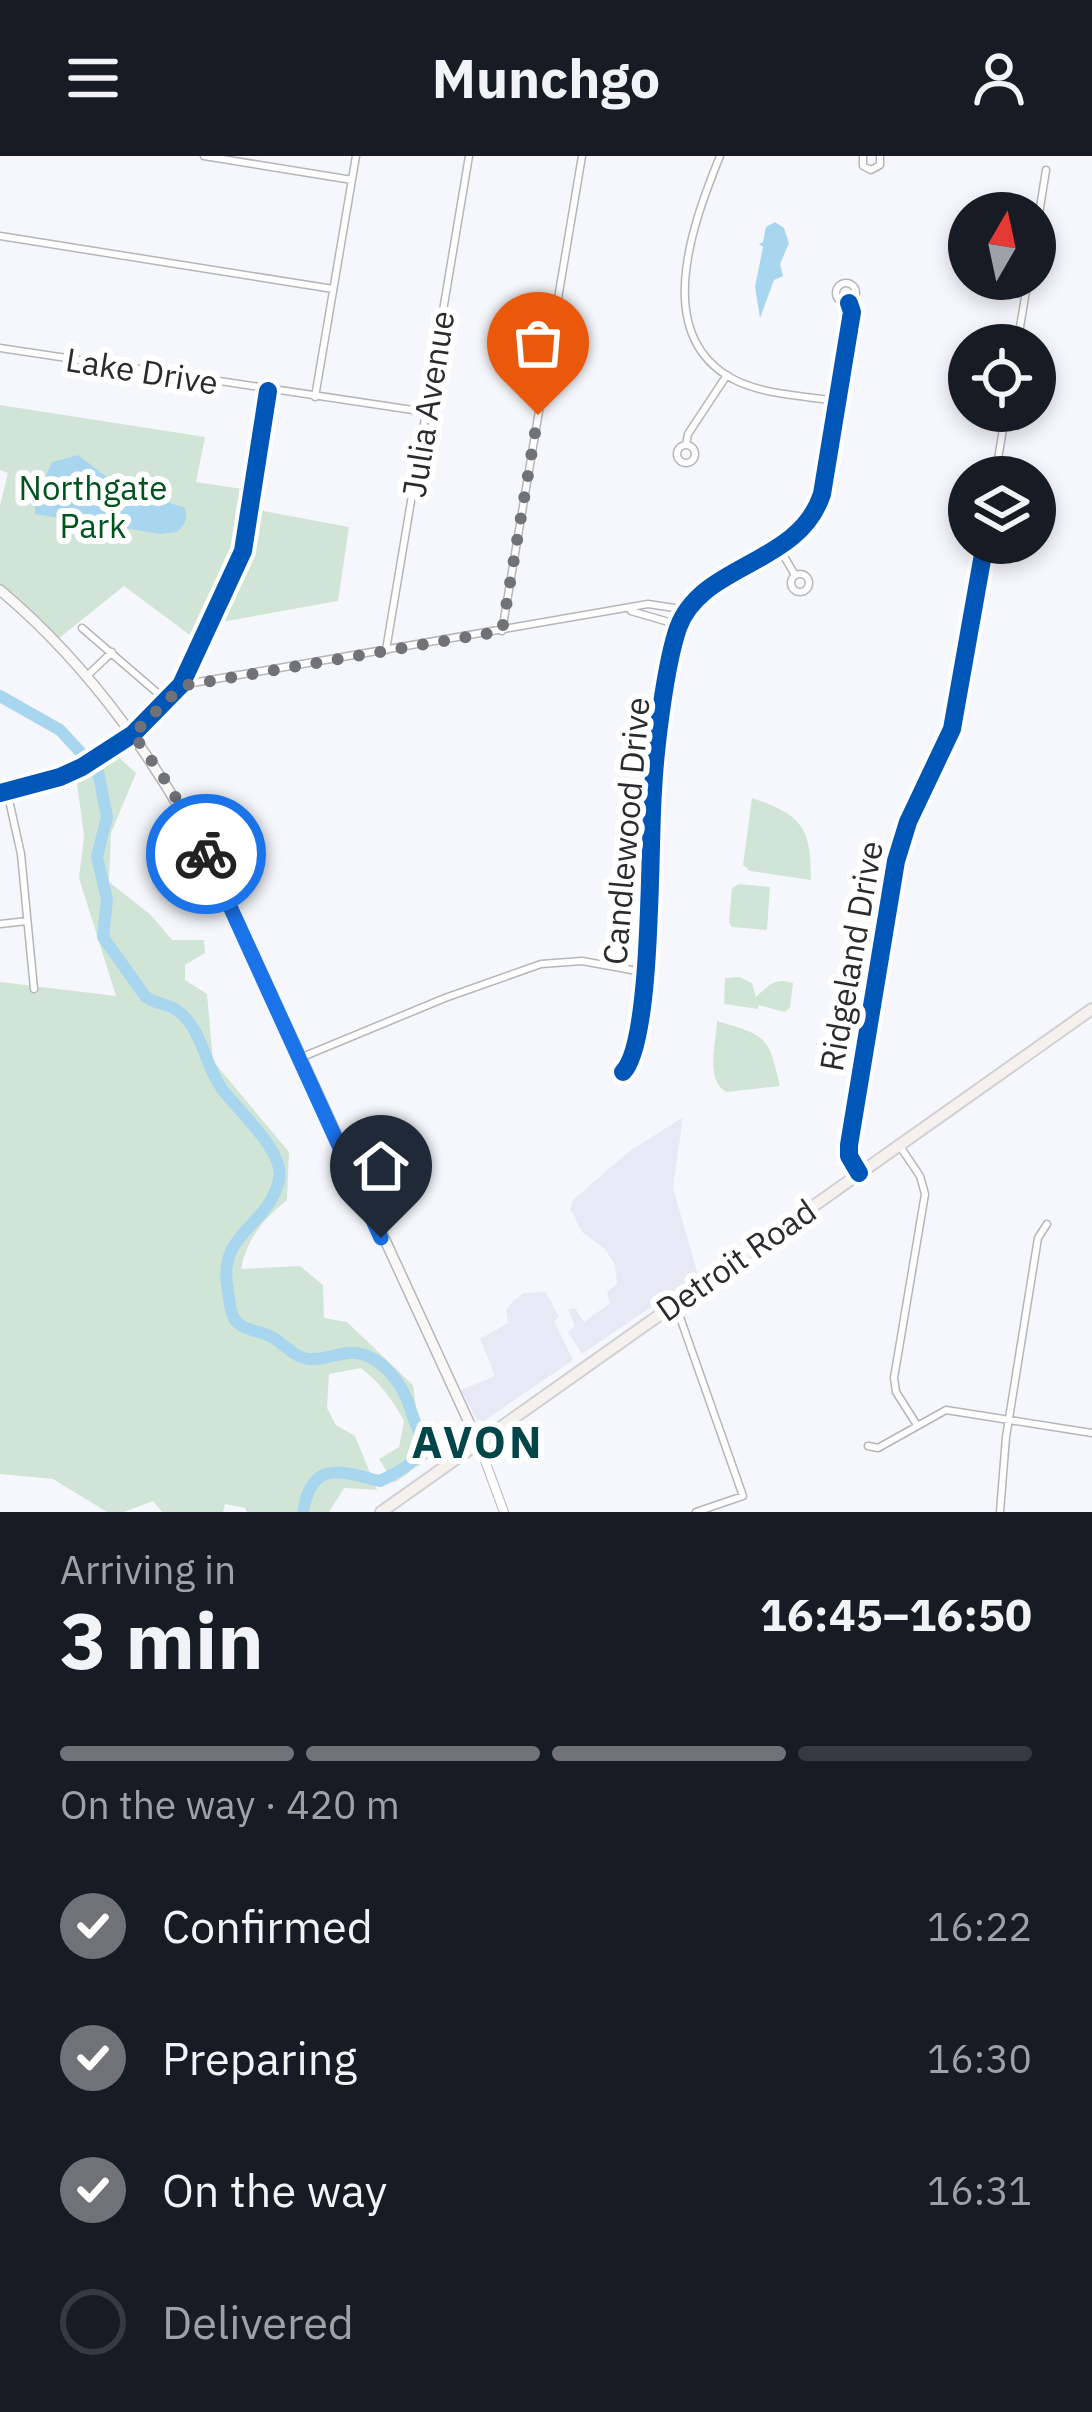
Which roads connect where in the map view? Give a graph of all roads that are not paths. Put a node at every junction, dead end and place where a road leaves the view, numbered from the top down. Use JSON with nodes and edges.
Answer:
{"nodes":[{"id":1,"x":204,"y":156,"type":"edge"},
{"id":2,"x":356,"y":156,"type":"edge"},
{"id":3,"x":469,"y":156,"type":"edge"},
{"id":4,"x":582,"y":156,"type":"edge"},
{"id":5,"x":720,"y":156,"type":"edge"},
{"id":6,"x":862,"y":156,"type":"edge"},
{"id":7,"x":880,"y":156,"type":"edge"},
{"id":8,"x":1046,"y":170,"type":"dead end"},
{"id":9,"x":352,"y":180,"type":"junction"},
{"id":10,"x":1042,"y":192,"type":"edge"},
{"id":11,"x":0,"y":236,"type":"edge"},
{"id":12,"x":333,"y":289,"type":"junction"},
{"id":13,"x":849,"y":303,"type":"dead end"},
{"id":14,"x":0,"y":348,"type":"edge"},
{"id":15,"x":727,"y":375,"type":"junction"},
{"id":16,"x":268,"y":391,"type":"junction"},
{"id":17,"x":315,"y":397,"type":"junction"},
{"id":18,"x":837,"y":401,"type":"junction"},
{"id":19,"x":426,"y":412,"type":"junction"},
{"id":20,"x":686,"y":445,"type":"dead end"},
{"id":21,"x":778,"y":548,"type":"junction"},
{"id":22,"x":981,"y":564,"type":"edge"},
{"id":23,"x":796,"y":575,"type":"dead end"},
{"id":24,"x":0,"y":590,"type":"edge"},
{"id":25,"x":627,"y":610,"type":"junction"},
{"id":26,"x":688,"y":610,"type":"junction"},
{"id":27,"x":679,"y":625,"type":"junction"},
{"id":28,"x":82,"y":628,"type":"dead end"},
{"id":29,"x":502,"y":631,"type":"junction"},
{"id":30,"x":386,"y":651,"type":"junction"},
{"id":31,"x":112,"y":652,"type":"junction"},
{"id":32,"x":87,"y":676,"type":"junction"},
{"id":33,"x":182,"y":686,"type":"junction"},
{"id":34,"x":168,"y":702,"type":"junction"},
{"id":35,"x":133,"y":734,"type":"junction"},
{"id":36,"x":3,"y":792,"type":"edge"},
{"id":37,"x":27,"y":921,"type":"junction"},
{"id":38,"x":0,"y":924,"type":"edge"},
{"id":39,"x":644,"y":972,"type":"junction"},
{"id":40,"x":34,"y":989,"type":"dead end"},
{"id":41,"x":1092,"y":1010,"type":"edge"},
{"id":42,"x":300,"y":1058,"type":"junction"},
{"id":43,"x":623,"y":1072,"type":"dead end"},
{"id":44,"x":899,"y":1145,"type":"junction"},
{"id":45,"x":859,"y":1173,"type":"junction"},
{"id":46,"x":1047,"y":1225,"type":"dead end"},
{"id":47,"x":675,"y":1303,"type":"junction"},
{"id":48,"x":1009,"y":1420,"type":"junction"},
{"id":49,"x":916,"y":1425,"type":"junction"},
{"id":50,"x":1092,"y":1433,"type":"edge"},
{"id":51,"x":478,"y":1442,"type":"junction"},
{"id":52,"x":868,"y":1446,"type":"dead end"},
{"id":53,"x":381,"y":1512,"type":"edge"},
{"id":54,"x":504,"y":1512,"type":"edge"},
{"id":55,"x":696,"y":1512,"type":"edge"},
{"id":56,"x":1000,"y":1512,"type":"edge"}],
"edges":[{"from":1,"to":9,"type":"street"},
{"from":2,"to":9,"type":"street"},
{"from":3,"to":19,"type":"street","name":"Julia Avenue"},
{"from":4,"to":29,"type":"street"},
{"from":5,"to":15,"type":"street"},
{"from":6,"to":7,"type":"street"},
{"from":8,"to":10,"type":"street"},
{"from":9,"to":12,"type":"street"},
{"from":11,"to":12,"type":"street"},
{"from":12,"to":17,"type":"street"},
{"from":13,"to":18,"type":"street","name":"Candlewood Drive"},
{"from":14,"to":16,"type":"street","name":"Lake Drive"},
{"from":15,"to":18,"type":"street"},
{"from":15,"to":20,"type":"street"},
{"from":16,"to":17,"type":"street","name":"Lake Drive"},
{"from":16,"to":33,"type":"street"},
{"from":17,"to":19,"type":"street","name":"Lake Drive"},
{"from":18,"to":21,"type":"street","name":"Candlewood Drive"},
{"from":19,"to":30,"type":"street","name":"Julia Avenue"},
{"from":21,"to":23,"type":"street"},
{"from":21,"to":26,"type":"street","name":"Candlewood Drive"},
{"from":22,"to":45,"type":"street","name":"Ridgeland Drive"},
{"from":24,"to":32,"type":"main road"},
{"from":25,"to":26,"type":"street"},
{"from":25,"to":27,"type":"street"},
{"from":25,"to":29,"type":"street"},
{"from":26,"to":27,"type":"street","name":"Candlewood Drive"},
{"from":27,"to":39,"type":"street","name":"Candlewood Drive"},
{"from":28,"to":31,"type":"street"},
{"from":29,"to":30,"type":"street"},
{"from":30,"to":33,"type":"street"},
{"from":31,"to":32,"type":"street"},
{"from":31,"to":34,"type":"street"},
{"from":32,"to":35,"type":"main road"},
{"from":33,"to":34,"type":"street"},
{"from":34,"to":35,"type":"street"},
{"from":35,"to":36,"type":"street"},
{"from":35,"to":42,"type":"main road"},
{"from":36,"to":37,"type":"street"},
{"from":37,"to":38,"type":"street"},
{"from":37,"to":40,"type":"street"},
{"from":39,"to":42,"type":"street"},
{"from":39,"to":43,"type":"street","name":"Candlewood Drive"},
{"from":41,"to":44,"type":"main road","name":"Detroit Road"},
{"from":42,"to":51,"type":"main road"},
{"from":44,"to":45,"type":"main road","name":"Detroit Road"},
{"from":44,"to":49,"type":"street"},
{"from":45,"to":47,"type":"main road","name":"Detroit Road"},
{"from":46,"to":48,"type":"street"},
{"from":47,"to":51,"type":"main road","name":"Detroit Road"},
{"from":47,"to":55,"type":"street"},
{"from":48,"to":49,"type":"street"},
{"from":48,"to":50,"type":"street"},
{"from":48,"to":56,"type":"street"},
{"from":49,"to":52,"type":"street"},
{"from":51,"to":53,"type":"main road","name":"Detroit Road"},
{"from":51,"to":54,"type":"street"}]}
